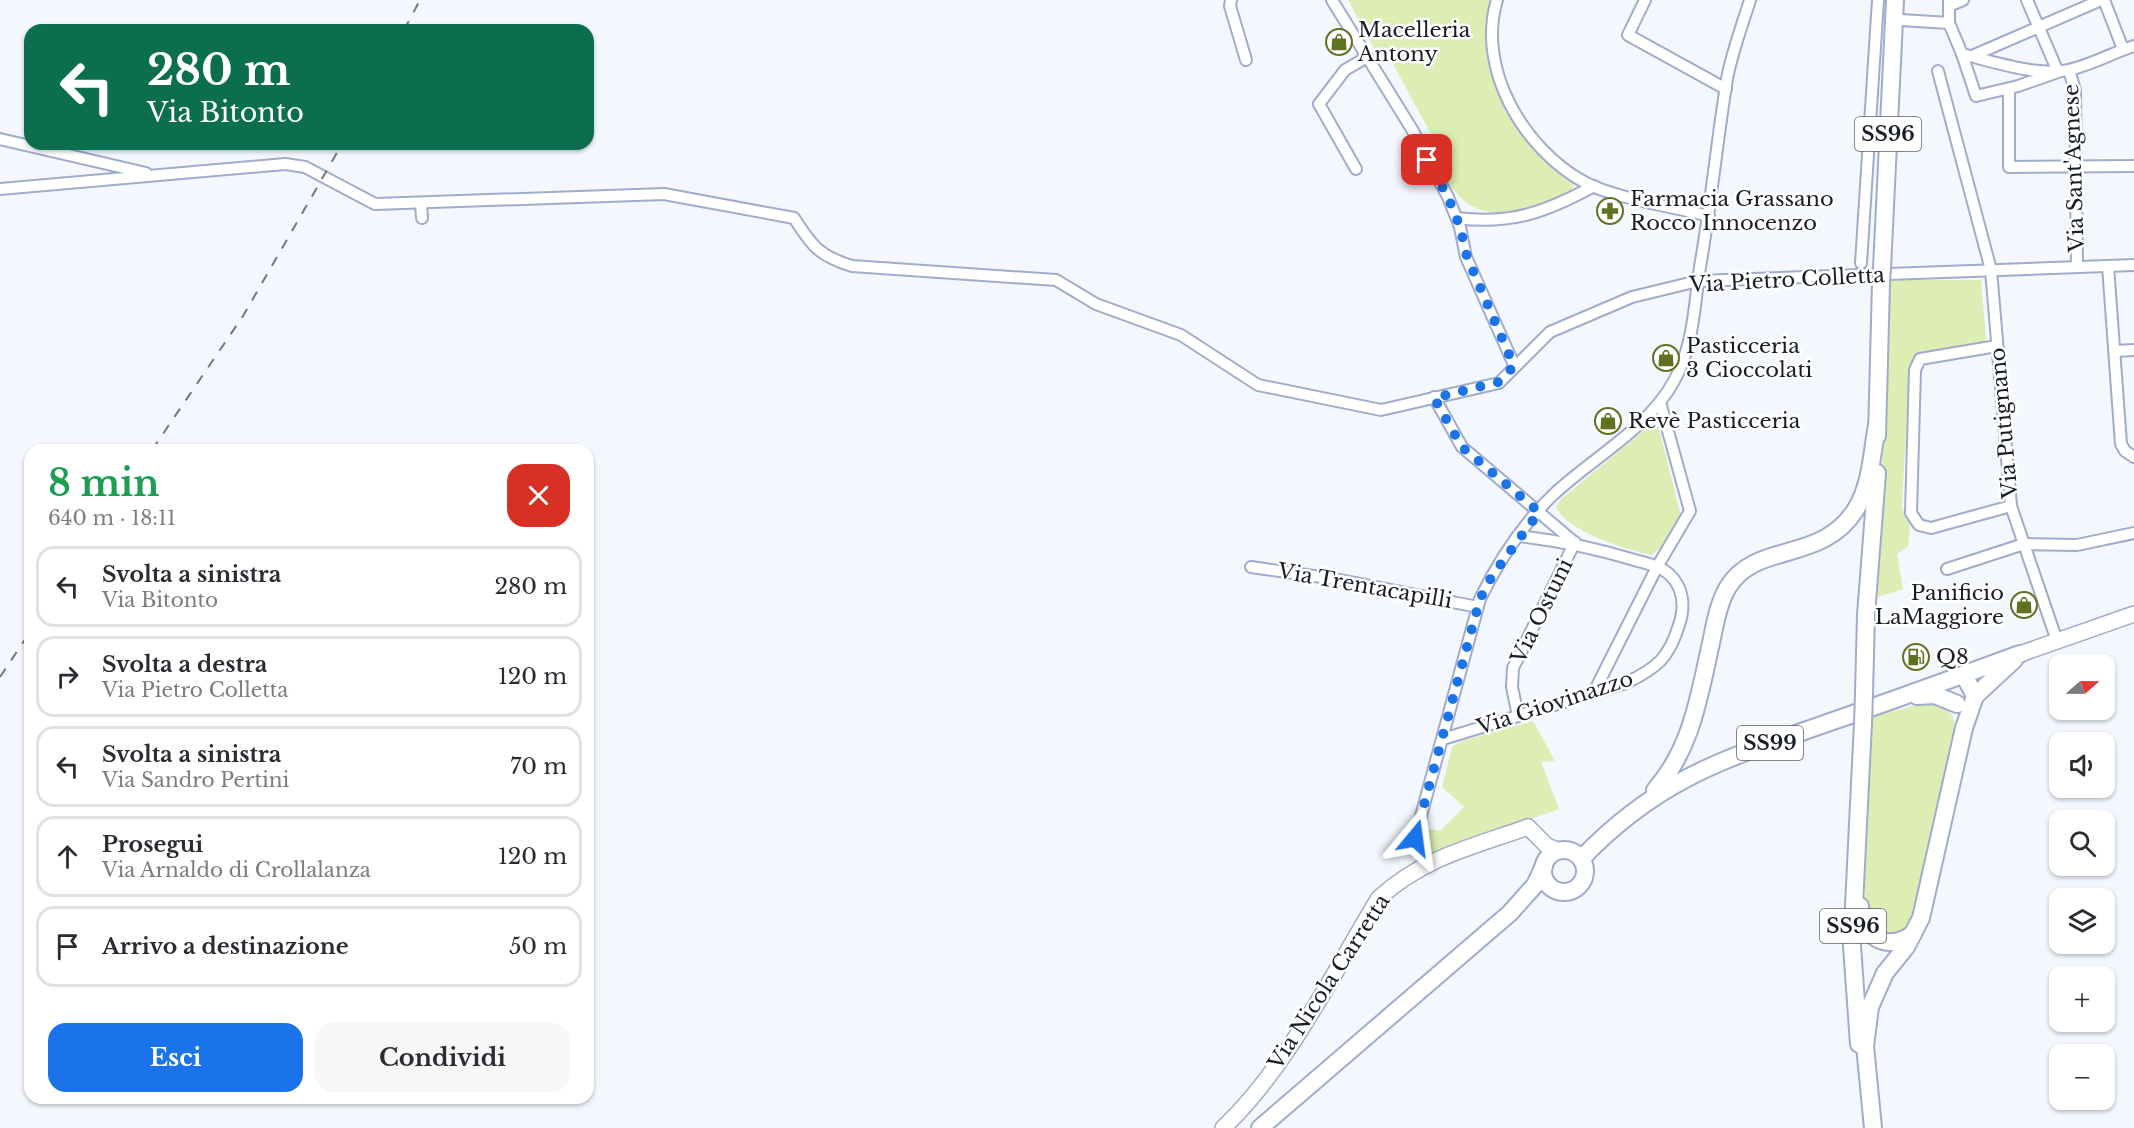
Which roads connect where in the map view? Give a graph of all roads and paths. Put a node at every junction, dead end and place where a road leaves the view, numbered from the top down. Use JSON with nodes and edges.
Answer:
{"nodes":[{"id":1,"x":1332,"y":0,"type":"edge"},
{"id":2,"x":1497,"y":0,"type":"edge"},
{"id":3,"x":1645,"y":0,"type":"edge"},
{"id":4,"x":1750,"y":0,"type":"edge"},
{"id":5,"x":1878,"y":0,"type":"edge"},
{"id":6,"x":1895,"y":0,"type":"edge"},
{"id":7,"x":1963,"y":0,"type":"edge"},
{"id":8,"x":2027,"y":0,"type":"edge"},
{"id":9,"x":2102,"y":0,"type":"edge"},
{"id":10,"x":1230,"y":3,"type":"edge"},
{"id":11,"x":1949,"y":3,"type":"edge"},
{"id":12,"x":1901,"y":20,"type":"dead end"},
{"id":13,"x":1949,"y":23,"type":"junction"},
{"id":14,"x":2039,"y":28,"type":"junction"},
{"id":15,"x":2129,"y":48,"type":"edge"},
{"id":16,"x":1967,"y":55,"type":"junction"},
{"id":17,"x":1367,"y":57,"type":"junction"},
{"id":18,"x":1246,"y":60,"type":"dead end"},
{"id":19,"x":1938,"y":71,"type":"dead end"},
{"id":20,"x":2063,"y":71,"type":"junction"},
{"id":21,"x":1726,"y":89,"type":"junction"},
{"id":22,"x":2009,"y":89,"type":"junction"},
{"id":23,"x":0,"y":139,"type":"edge"},
{"id":24,"x":24,"y":145,"type":"edge"},
{"id":25,"x":48,"y":150,"type":"edge"},
{"id":26,"x":2077,"y":166,"type":"junction"},
{"id":27,"x":2134,"y":166,"type":"edge"},
{"id":28,"x":1356,"y":169,"type":"dead end"},
{"id":29,"x":160,"y":176,"type":"junction"},
{"id":30,"x":1594,"y":186,"type":"junction"},
{"id":31,"x":0,"y":189,"type":"edge"},
{"id":32,"x":421,"y":203,"type":"junction"},
{"id":33,"x":1709,"y":216,"type":"junction"},
{"id":34,"x":422,"y":218,"type":"dead end"},
{"id":35,"x":1456,"y":218,"type":"junction"},
{"id":36,"x":1861,"y":263,"type":"dead end"},
{"id":37,"x":2134,"y":265,"type":"edge"},
{"id":38,"x":2108,"y":266,"type":"junction"},
{"id":39,"x":2077,"y":267,"type":"junction"},
{"id":40,"x":1991,"y":270,"type":"junction"},
{"id":41,"x":1698,"y":281,"type":"junction"},
{"id":42,"x":1997,"y":346,"type":"junction"},
{"id":43,"x":2134,"y":350,"type":"edge"},
{"id":44,"x":2115,"y":351,"type":"junction"},
{"id":45,"x":1514,"y":366,"type":"junction"},
{"id":46,"x":1434,"y":398,"type":"junction"},
{"id":47,"x":1660,"y":402,"type":"junction"},
{"id":48,"x":1877,"y":425,"type":"junction"},
{"id":49,"x":2134,"y":457,"type":"edge"},
{"id":50,"x":2011,"y":506,"type":"junction"},
{"id":51,"x":1539,"y":512,"type":"junction"},
{"id":52,"x":2134,"y":532,"type":"edge"},
{"id":53,"x":1519,"y":536,"type":"junction"},
{"id":54,"x":1575,"y":542,"type":"junction"},
{"id":55,"x":2024,"y":544,"type":"junction"},
{"id":56,"x":1251,"y":567,"type":"dead end"},
{"id":57,"x":1657,"y":567,"type":"junction"},
{"id":58,"x":1947,"y":569,"type":"dead end"},
{"id":59,"x":1478,"y":607,"type":"junction"},
{"id":60,"x":2134,"y":614,"type":"edge"},
{"id":61,"x":2057,"y":641,"type":"junction"},
{"id":62,"x":2020,"y":654,"type":"junction"},
{"id":63,"x":1961,"y":676,"type":"junction"},
{"id":64,"x":1594,"y":692,"type":"junction"},
{"id":65,"x":1975,"y":696,"type":"junction"},
{"id":66,"x":1901,"y":697,"type":"junction"},
{"id":67,"x":1957,"y":704,"type":"junction"},
{"id":68,"x":1518,"y":716,"type":"junction"},
{"id":69,"x":1964,"y":728,"type":"junction"},
{"id":70,"x":1443,"y":739,"type":"junction"},
{"id":71,"x":1645,"y":802,"type":"junction"},
{"id":72,"x":1856,"y":823,"type":"junction"},
{"id":73,"x":1561,"y":857,"type":"junction"},
{"id":74,"x":1429,"y":863,"type":"junction"},
{"id":75,"x":1550,"y":887,"type":"junction"},
{"id":76,"x":1510,"y":912,"type":"junction"},
{"id":77,"x":1916,"y":932,"type":"junction"},
{"id":78,"x":1305,"y":1088,"type":"junction"},
{"id":79,"x":1223,"y":1128,"type":"edge"},
{"id":80,"x":1249,"y":1128,"type":"edge"},
{"id":81,"x":1260,"y":1128,"type":"edge"},
{"id":82,"x":1873,"y":1128,"type":"edge"}],
"edges":[{"from":1,"to":17,"type":"street"},
{"from":2,"to":30,"type":"street"},
{"from":3,"to":21,"type":"street"},
{"from":4,"to":21,"type":"street","name":"Via Trentacapilli"},
{"from":5,"to":36,"type":"street"},
{"from":6,"to":48,"type":"main road","number":"SS96"},
{"from":7,"to":11,"type":"street"},
{"from":8,"to":14,"type":"street","name":"Via Sant'Agnese"},
{"from":9,"to":14,"type":"street"},
{"from":9,"to":15,"type":"street"},
{"from":10,"to":18,"type":"street"},
{"from":11,"to":13,"type":"street"},
{"from":12,"to":13,"type":"street"},
{"from":13,"to":16,"type":"street"},
{"from":14,"to":16,"type":"street"},
{"from":14,"to":20,"type":"street","name":"Via Sant'Agnese"},
{"from":15,"to":20,"type":"street"},
{"from":16,"to":20,"type":"street"},
{"from":16,"to":22,"type":"street"},
{"from":17,"to":28,"type":"street"},
{"from":17,"to":35,"type":"street"},
{"from":19,"to":40,"type":"street","name":"Via Putignano"},
{"from":20,"to":22,"type":"street"},
{"from":20,"to":26,"type":"street","name":"Via Sant'Agnese"},
{"from":21,"to":33,"type":"street","name":"Via Trentacapilli"},
{"from":22,"to":26,"type":"street"},
{"from":23,"to":24,"type":"street"},
{"from":25,"to":29,"type":"street"},
{"from":26,"to":27,"type":"street"},
{"from":26,"to":39,"type":"street","name":"Via Sant'Agnese"},
{"from":29,"to":31,"type":"street","name":"Via Pietro Colletta"},
{"from":29,"to":32,"type":"street","name":"Via Pietro Colletta"},
{"from":30,"to":33,"type":"street"},
{"from":30,"to":35,"type":"street"},
{"from":32,"to":34,"type":"street"},
{"from":32,"to":46,"type":"street","name":"Via Pietro Colletta"},
{"from":33,"to":41,"type":"street","name":"Via Trentacapilli"},
{"from":35,"to":45,"type":"street"},
{"from":37,"to":38,"type":"street","name":"Via Pietro Colletta"},
{"from":38,"to":39,"type":"street","name":"Via Pietro Colletta"},
{"from":38,"to":44,"type":"street"},
{"from":39,"to":40,"type":"street","name":"Via Pietro Colletta"},
{"from":40,"to":41,"type":"street","name":"Via Pietro Colletta"},
{"from":40,"to":42,"type":"street","name":"Via Putignano"},
{"from":41,"to":45,"type":"street","name":"Via Pietro Colletta"},
{"from":41,"to":47,"type":"street","name":"Via Trentacapilli"},
{"from":42,"to":50,"type":"street","name":"Via Putignano"},
{"from":42,"to":50,"type":"street"},
{"from":43,"to":44,"type":"street"},
{"from":44,"to":49,"type":"street"},
{"from":45,"to":46,"type":"street","name":"Via Pietro Colletta"},
{"from":46,"to":51,"type":"street"},
{"from":47,"to":51,"type":"street","name":"Via Trentacapilli"},
{"from":47,"to":57,"type":"street"},
{"from":48,"to":71,"type":"main road"},
{"from":48,"to":72,"type":"main road","number":"SS96","bridge":true},
{"from":50,"to":55,"type":"street","name":"Via Putignano"},
{"from":51,"to":53,"type":"street","name":"Via Trentacapilli"},
{"from":51,"to":54,"type":"street"},
{"from":52,"to":55,"type":"street"},
{"from":53,"to":54,"type":"street"},
{"from":53,"to":59,"type":"street","name":"Via Trentacapilli"},
{"from":54,"to":57,"type":"street"},
{"from":54,"to":68,"type":"street","name":"Via Ostuni"},
{"from":55,"to":58,"type":"street"},
{"from":55,"to":61,"type":"street","name":"Via Putignano"},
{"from":56,"to":59,"type":"street","name":"Via Trentacapilli"},
{"from":57,"to":64,"type":"street"},
{"from":57,"to":64,"type":"street","name":"Via Giovinazzo"},
{"from":59,"to":70,"type":"street","name":"Via Trentacapilli"},
{"from":60,"to":61,"type":"street"},
{"from":61,"to":62,"type":"street"},
{"from":62,"to":63,"type":"main road","number":"SS99"},
{"from":62,"to":65,"type":"main road"},
{"from":63,"to":65,"type":"main road"},
{"from":63,"to":66,"type":"main road","number":"SS99"},
{"from":63,"to":67,"type":"main road"},
{"from":64,"to":68,"type":"street","name":"Via Giovinazzo"},
{"from":65,"to":69,"type":"main road"},
{"from":66,"to":67,"type":"main road"},
{"from":66,"to":71,"type":"main road","number":"SS99"},
{"from":67,"to":69,"type":"main road"},
{"from":68,"to":70,"type":"street","name":"Via Giovinazzo"},
{"from":69,"to":77,"type":"main road"},
{"from":70,"to":74,"type":"street","name":"Via Trentacapilli"},
{"from":71,"to":73,"type":"main road","number":"SS99"},
{"from":72,"to":77,"type":"main road"},
{"from":72,"to":82,"type":"main road","number":"SS96"},
{"from":73,"to":74,"type":"street"},
{"from":73,"to":75,"type":"main road"},
{"from":73,"to":75,"type":"main road"},
{"from":73,"to":76,"type":"main road","number":"SS99"},
{"from":74,"to":79,"type":"street","name":"Via Nicola Carretta"},
{"from":75,"to":76,"type":"main road","number":"SS99"},
{"from":76,"to":78,"type":"main road","number":"SS99"},
{"from":77,"to":82,"type":"main road"},
{"from":78,"to":80,"type":"main road"},
{"from":78,"to":81,"type":"main road","number":"SS99"}]}
